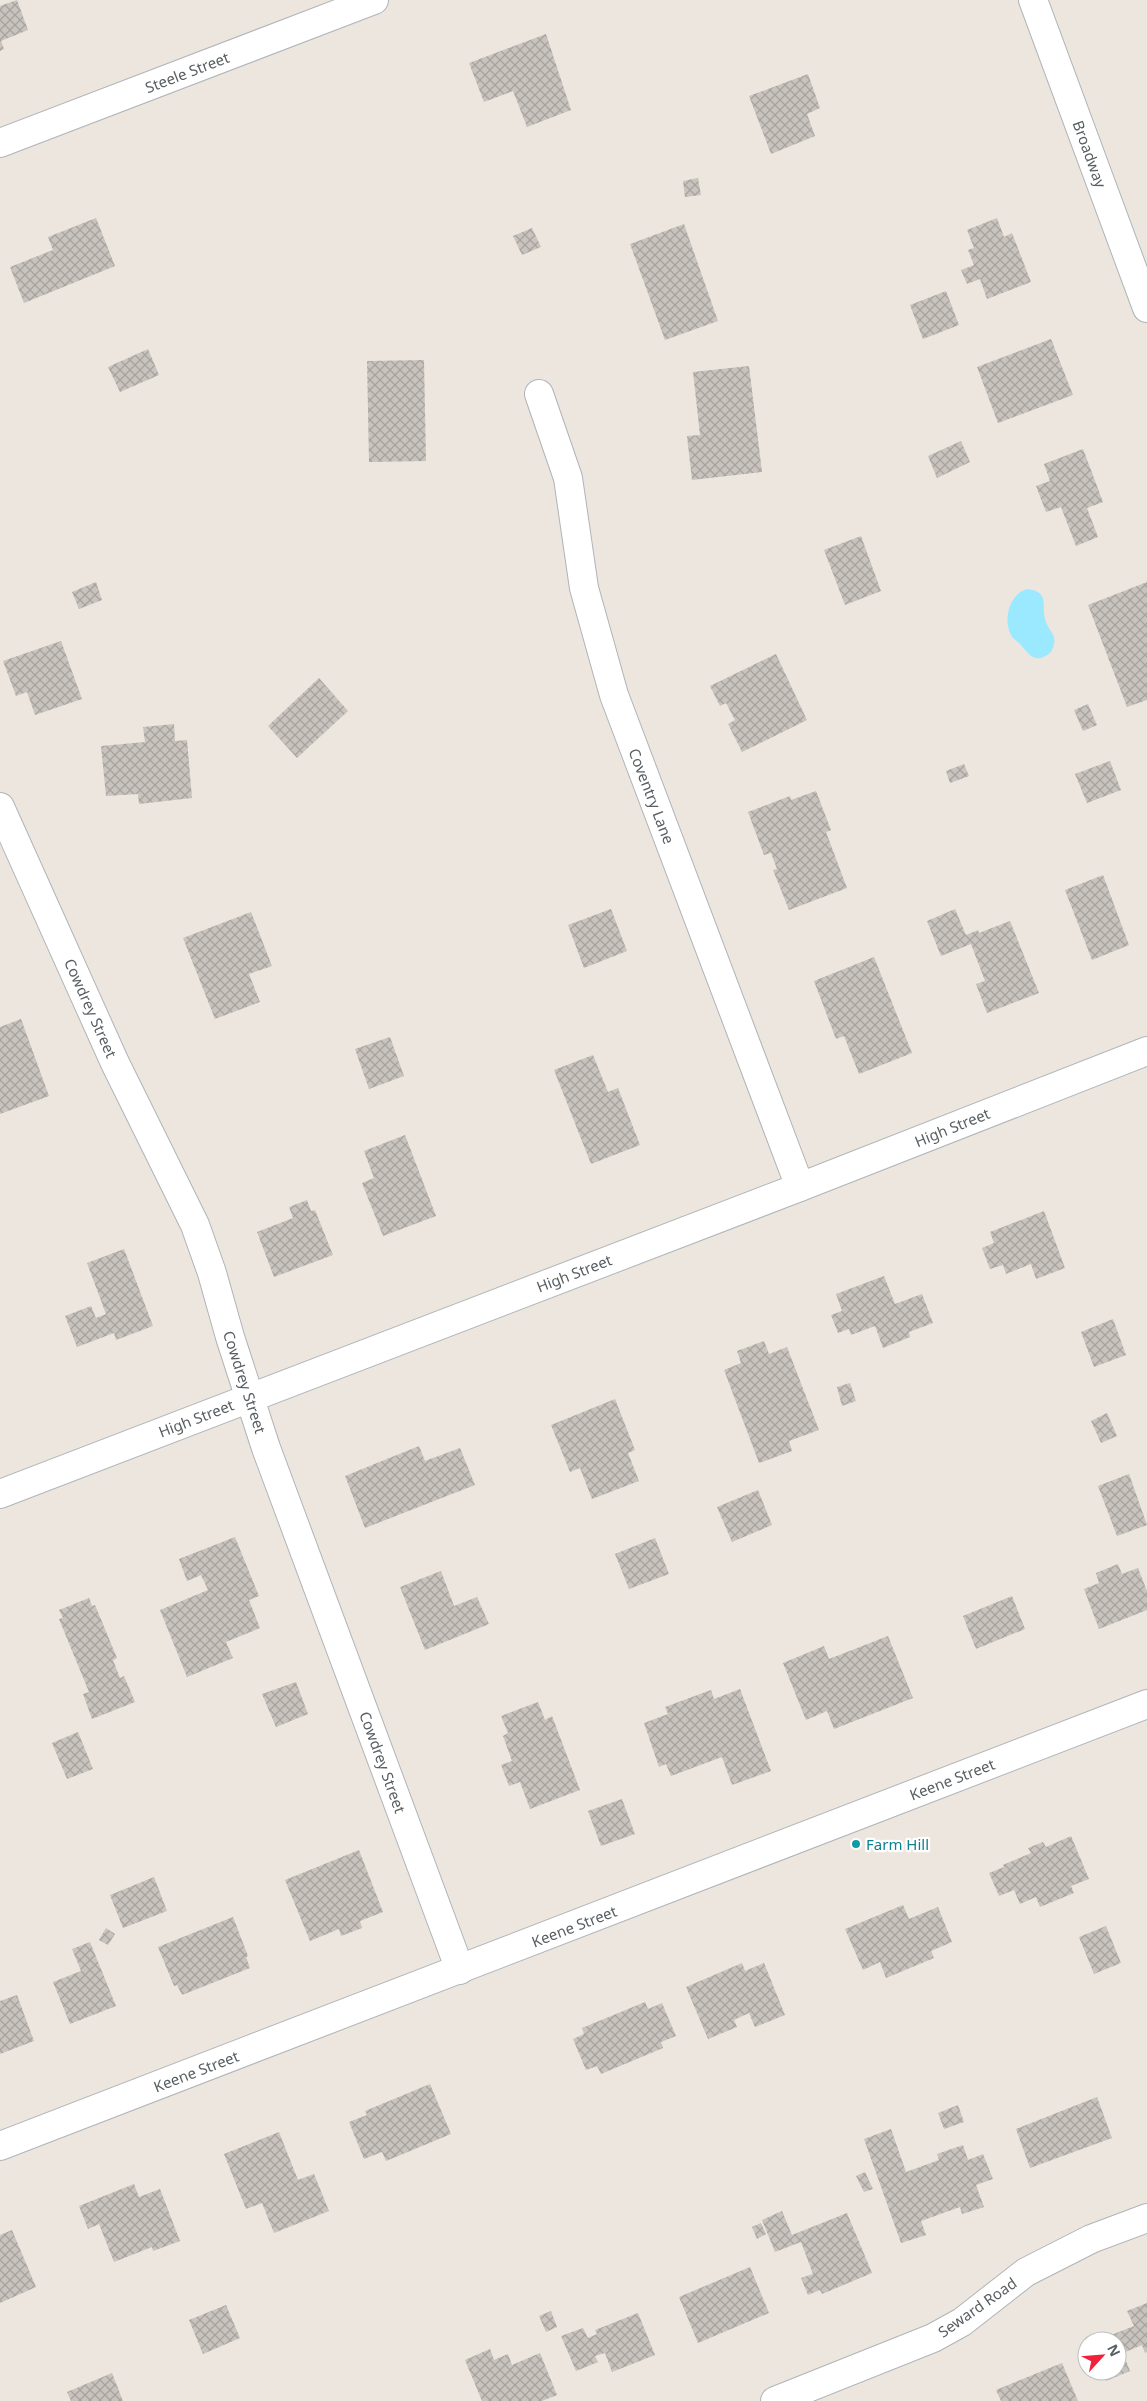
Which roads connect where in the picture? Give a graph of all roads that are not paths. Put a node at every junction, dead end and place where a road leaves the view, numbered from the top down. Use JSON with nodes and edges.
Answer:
{"nodes":[{"id":1,"x":374,"y":0,"type":"edge"},
{"id":2,"x":1033,"y":0,"type":"edge"},
{"id":3,"x":0,"y":143,"type":"edge"},
{"id":4,"x":1147,"y":308,"type":"edge"},
{"id":5,"x":539,"y":394,"type":"dead end"},
{"id":6,"x":0,"y":807,"type":"edge"},
{"id":7,"x":1147,"y":1050,"type":"edge"},
{"id":8,"x":800,"y":1187,"type":"junction"},
{"id":9,"x":249,"y":1397,"type":"junction"},
{"id":10,"x":0,"y":1494,"type":"edge"},
{"id":11,"x":1147,"y":1704,"type":"edge"},
{"id":12,"x":460,"y":1970,"type":"junction"},
{"id":13,"x":0,"y":2146,"type":"edge"},
{"id":14,"x":1147,"y":2218,"type":"edge"},
{"id":15,"x":775,"y":2401,"type":"edge"}],
"edges":[{"from":1,"to":3,"type":"street","name":"Steele Street"},
{"from":2,"to":4,"type":"street","name":"Broadway"},
{"from":5,"to":8,"type":"street","name":"Coventry Lane"},
{"from":6,"to":9,"type":"street","name":"Cowdrey Street"},
{"from":7,"to":8,"type":"street","name":"High Street"},
{"from":8,"to":9,"type":"street","name":"High Street"},
{"from":9,"to":10,"type":"street","name":"High Street"},
{"from":9,"to":12,"type":"street","name":"Cowdrey Street"},
{"from":11,"to":12,"type":"street","name":"Keene Street"},
{"from":12,"to":13,"type":"street","name":"Keene Street"},
{"from":14,"to":15,"type":"street","name":"Seward Road"}]}
